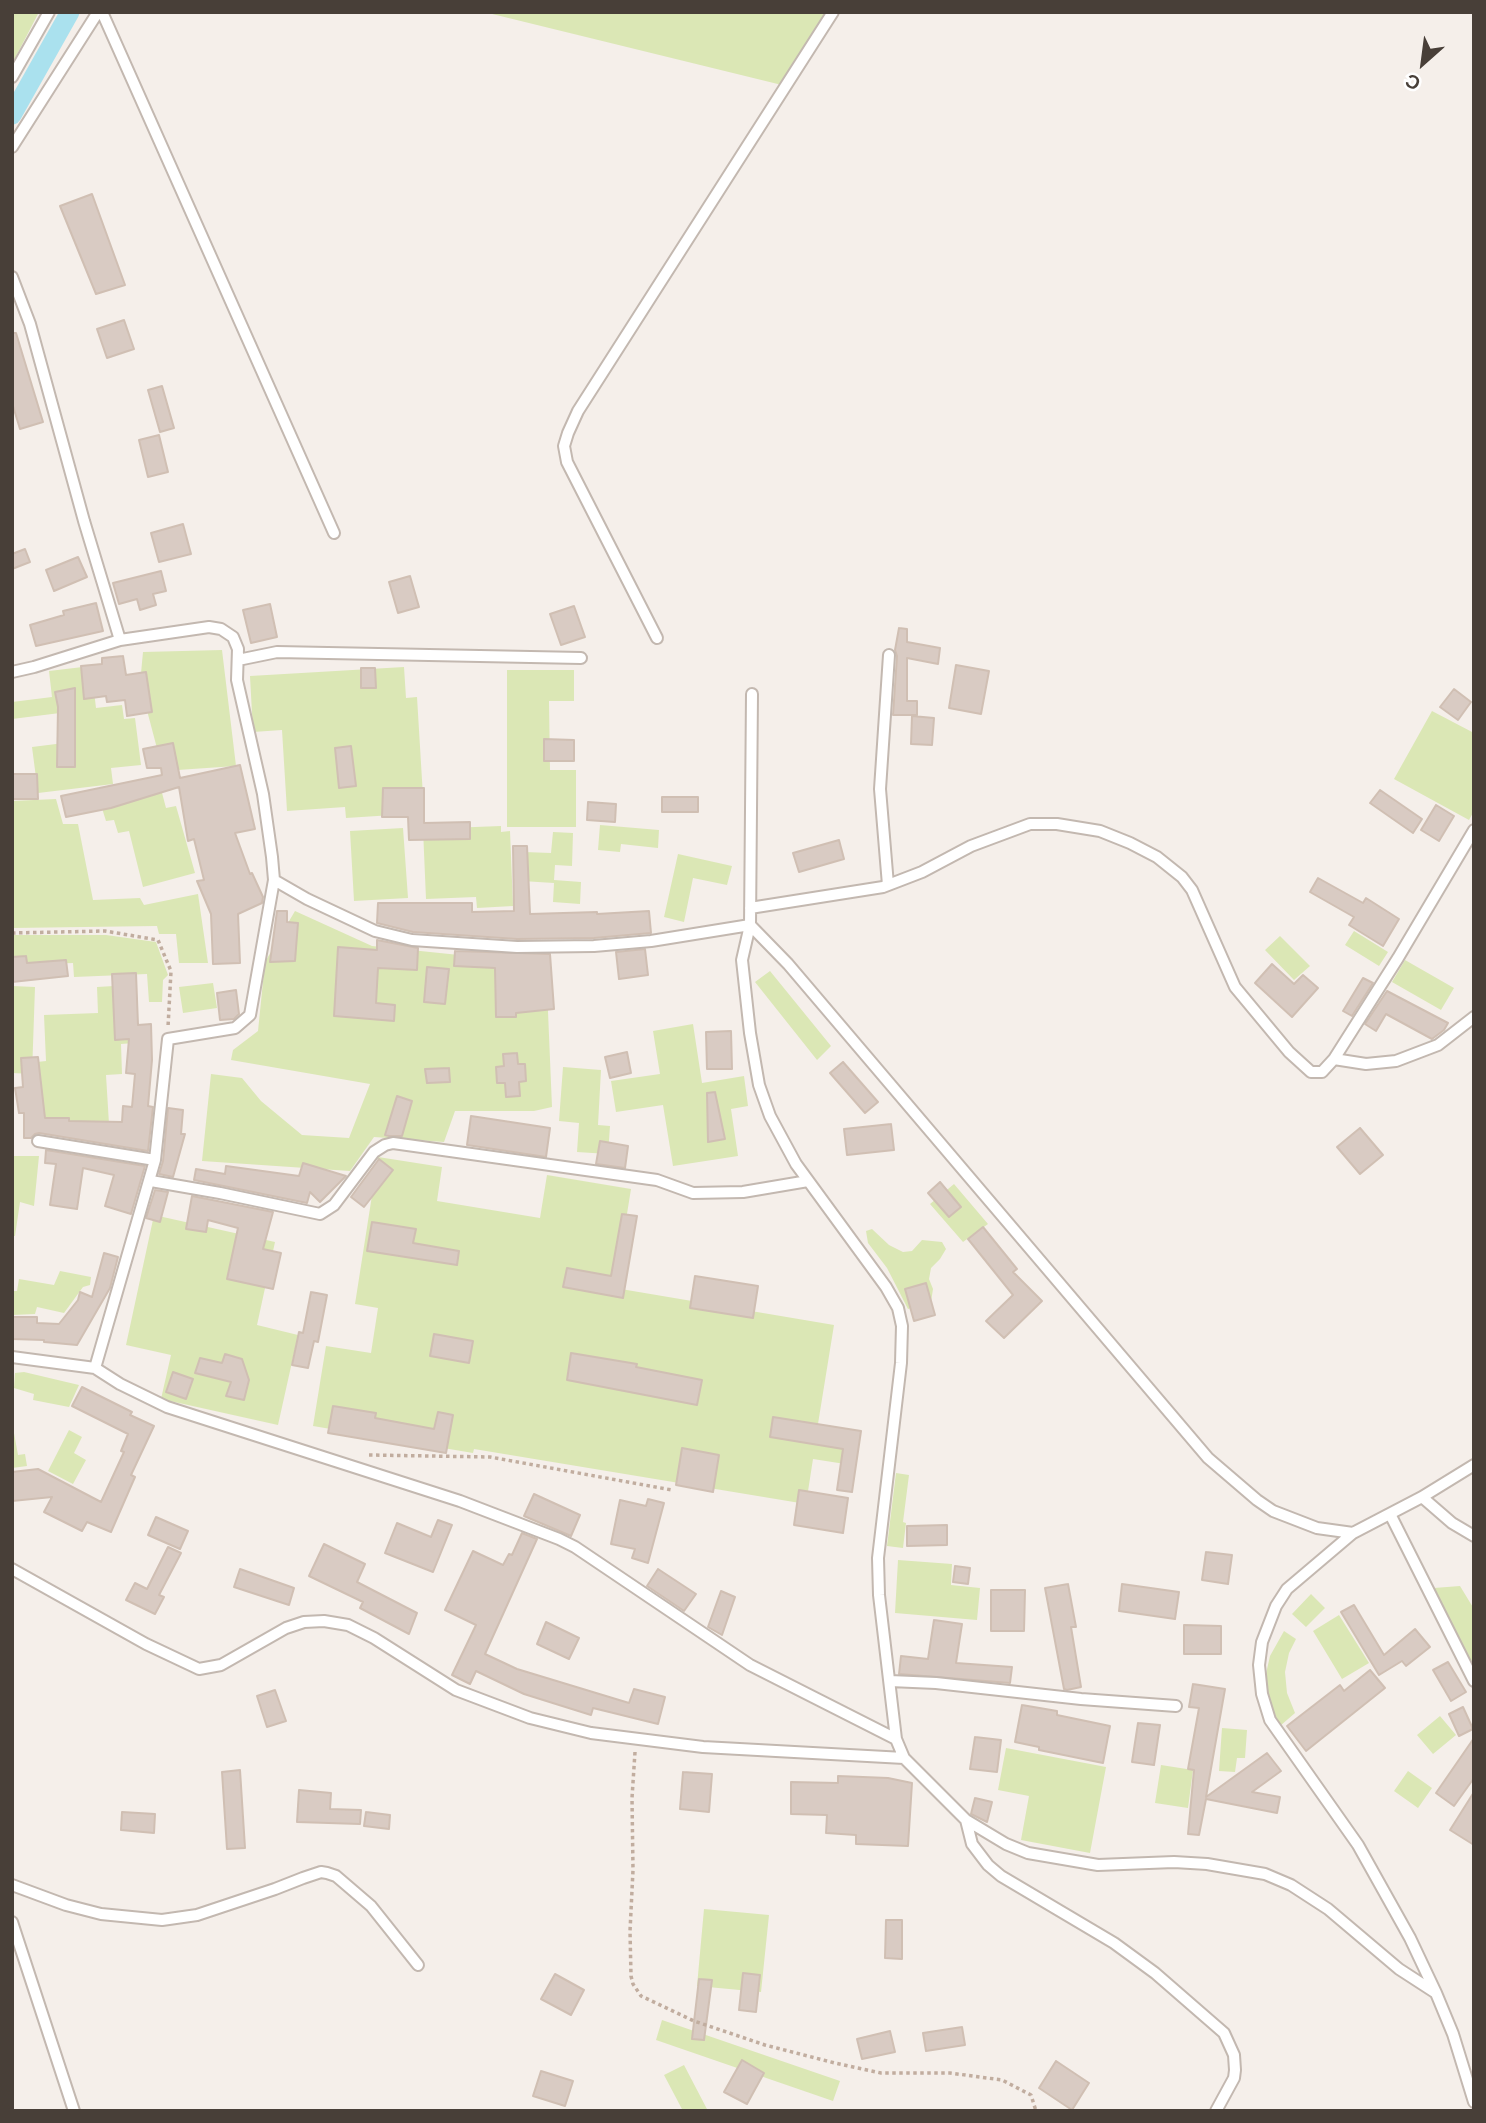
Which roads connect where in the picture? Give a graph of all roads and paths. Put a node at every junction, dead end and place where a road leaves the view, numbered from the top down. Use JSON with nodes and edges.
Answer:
{"nodes":[{"id":1,"x":49,"y":12,"type":"edge"},
{"id":2,"x":100,"y":12,"type":"edge"},
{"id":3,"x":833,"y":12,"type":"edge"},
{"id":4,"x":12,"y":77,"type":"edge"},
{"id":5,"x":12,"y":147,"type":"edge"},
{"id":6,"x":12,"y":277,"type":"edge"},
{"id":7,"x":334,"y":533,"type":"dead end"},
{"id":8,"x":657,"y":638,"type":"dead end"},
{"id":9,"x":120,"y":640,"type":"junction"},
{"id":10,"x":889,"y":655,"type":"dead end"},
{"id":11,"x":582,"y":658,"type":"dead end"},
{"id":12,"x":238,"y":660,"type":"junction"},
{"id":13,"x":12,"y":672,"type":"edge"},
{"id":14,"x":752,"y":694,"type":"dead end"},
{"id":15,"x":1474,"y":830,"type":"edge"},
{"id":16,"x":274,"y":880,"type":"junction"},
{"id":17,"x":888,"y":885,"type":"junction"},
{"id":18,"x":750,"y":908,"type":"junction"},
{"id":19,"x":750,"y":925,"type":"junction"},
{"id":20,"x":12,"y":933,"type":"edge"},
{"id":21,"x":1474,"y":1017,"type":"edge"},
{"id":22,"x":168,"y":1039,"type":"junction"},
{"id":23,"x":1334,"y":1059,"type":"junction"},
{"id":24,"x":38,"y":1141,"type":"dead end"},
{"id":25,"x":155,"y":1160,"type":"junction"},
{"id":26,"x":151,"y":1181,"type":"junction"},
{"id":27,"x":808,"y":1181,"type":"junction"},
{"id":28,"x":12,"y":1357,"type":"edge"},
{"id":29,"x":95,"y":1368,"type":"junction"},
{"id":30,"x":369,"y":1455,"type":"dead end"},
{"id":31,"x":1474,"y":1465,"type":"edge"},
{"id":32,"x":672,"y":1490,"type":"dead end"},
{"id":33,"x":1422,"y":1497,"type":"junction"},
{"id":34,"x":1390,"y":1514,"type":"junction"},
{"id":35,"x":1353,"y":1533,"type":"junction"},
{"id":36,"x":1474,"y":1536,"type":"edge"},
{"id":37,"x":12,"y":1569,"type":"edge"},
{"id":38,"x":890,"y":1681,"type":"junction"},
{"id":39,"x":1474,"y":1681,"type":"edge"},
{"id":40,"x":1176,"y":1706,"type":"dead end"},
{"id":41,"x":636,"y":1739,"type":"junction"},
{"id":42,"x":896,"y":1739,"type":"junction"},
{"id":43,"x":904,"y":1758,"type":"junction"},
{"id":44,"x":966,"y":1820,"type":"junction"},
{"id":45,"x":12,"y":1885,"type":"edge"},
{"id":46,"x":12,"y":1922,"type":"edge"},
{"id":47,"x":418,"y":1965,"type":"dead end"},
{"id":48,"x":1436,"y":1993,"type":"junction"},
{"id":49,"x":1474,"y":2102,"type":"edge"},
{"id":50,"x":75,"y":2111,"type":"edge"},
{"id":51,"x":1036,"y":2111,"type":"edge"},
{"id":52,"x":1216,"y":2111,"type":"edge"}],
"edges":[{"from":1,"to":4,"type":"lane"},
{"from":2,"to":5,"type":"lane"},
{"from":2,"to":7,"type":"lane"},
{"from":3,"to":8,"type":"lane"},
{"from":6,"to":9,"type":"lane"},
{"from":9,"to":12,"type":"lane"},
{"from":9,"to":13,"type":"lane"},
{"from":10,"to":17,"type":"lane"},
{"from":11,"to":12,"type":"lane"},
{"from":12,"to":16,"type":"lane"},
{"from":14,"to":18,"type":"lane"},
{"from":15,"to":23,"type":"lane"},
{"from":16,"to":19,"type":"lane"},
{"from":16,"to":22,"type":"lane"},
{"from":17,"to":18,"type":"lane"},
{"from":17,"to":23,"type":"lane"},
{"from":18,"to":19,"type":"lane"},
{"from":19,"to":27,"type":"lane"},
{"from":19,"to":35,"type":"lane"},
{"from":20,"to":22,"type":"path"},
{"from":21,"to":23,"type":"lane"},
{"from":22,"to":25,"type":"lane"},
{"from":24,"to":25,"type":"lane"},
{"from":25,"to":26,"type":"lane"},
{"from":26,"to":27,"type":"lane"},
{"from":26,"to":29,"type":"lane"},
{"from":27,"to":38,"type":"lane"},
{"from":28,"to":29,"type":"lane"},
{"from":29,"to":42,"type":"lane"},
{"from":30,"to":32,"type":"path"},
{"from":31,"to":33,"type":"lane"},
{"from":33,"to":34,"type":"lane"},
{"from":33,"to":36,"type":"lane"},
{"from":34,"to":35,"type":"lane"},
{"from":34,"to":39,"type":"lane"},
{"from":35,"to":48,"type":"lane"},
{"from":37,"to":41,"type":"lane"},
{"from":38,"to":40,"type":"lane"},
{"from":38,"to":42,"type":"lane"},
{"from":41,"to":43,"type":"lane"},
{"from":41,"to":51,"type":"path"},
{"from":42,"to":43,"type":"lane"},
{"from":43,"to":44,"type":"lane"},
{"from":44,"to":48,"type":"lane"},
{"from":44,"to":52,"type":"lane"},
{"from":45,"to":47,"type":"lane"},
{"from":46,"to":50,"type":"lane"},
{"from":48,"to":49,"type":"lane"}]}
